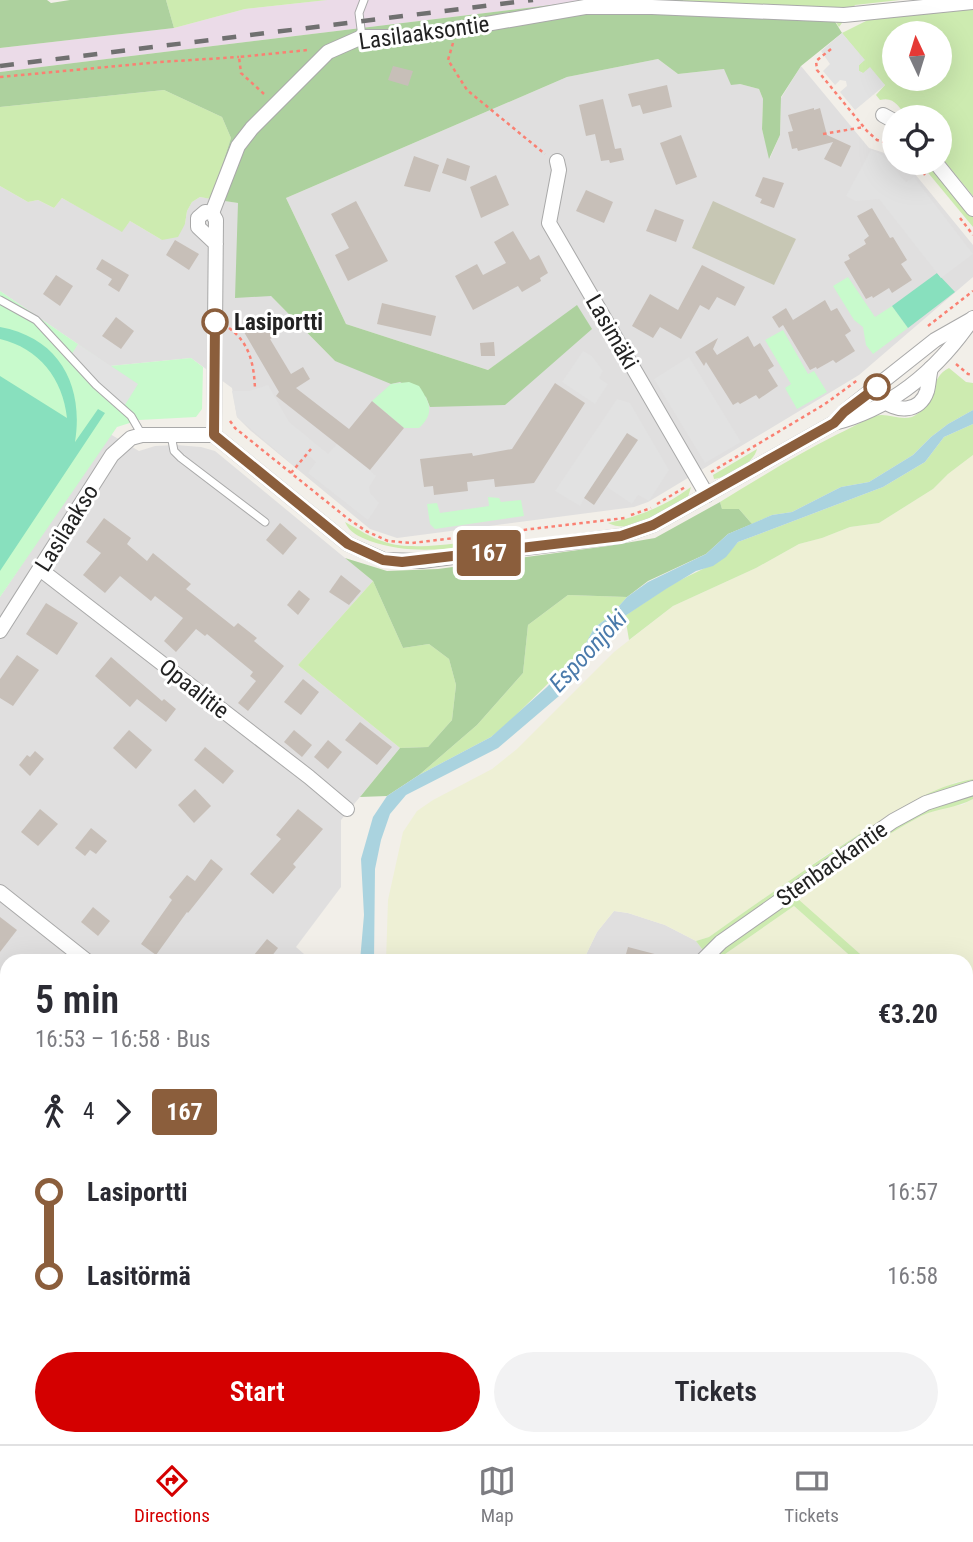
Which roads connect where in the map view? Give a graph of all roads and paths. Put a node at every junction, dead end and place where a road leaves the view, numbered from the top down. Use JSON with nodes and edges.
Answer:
{"nodes":[{"id":1,"x":364,"y":0,"type":"edge"},
{"id":2,"x":973,"y":2,"type":"edge"},
{"id":3,"x":458,"y":30,"type":"junction"},
{"id":4,"x":362,"y":37,"type":"junction"},
{"id":5,"x":831,"y":49,"type":"dead end"},
{"id":6,"x":328,"y":52,"type":"junction"},
{"id":7,"x":239,"y":57,"type":"junction"},
{"id":8,"x":0,"y":78,"type":"edge"},
{"id":9,"x":274,"y":104,"type":"junction"},
{"id":10,"x":864,"y":127,"type":"junction"},
{"id":11,"x":823,"y":134,"type":"dead end"},
{"id":12,"x":882,"y":141,"type":"edge"},
{"id":13,"x":556,"y":161,"type":"joint"},
{"id":14,"x":946,"y":175,"type":"edge"},
{"id":15,"x":973,"y":209,"type":"edge"},
{"id":16,"x":973,"y":291,"type":"edge"},
{"id":17,"x":0,"y":300,"type":"edge"},
{"id":18,"x":226,"y":325,"type":"dead end"},
{"id":19,"x":925,"y":328,"type":"dead end"},
{"id":20,"x":950,"y":358,"type":"dead end"},
{"id":21,"x":869,"y":373,"type":"dead end"},
{"id":22,"x":973,"y":375,"type":"edge"},
{"id":23,"x":877,"y":387,"type":"junction"},
{"id":24,"x":255,"y":389,"type":"dead end"},
{"id":25,"x":885,"y":402,"type":"junction"},
{"id":26,"x":230,"y":421,"type":"dead end"},
{"id":27,"x":834,"y":423,"type":"junction"},
{"id":28,"x":142,"y":435,"type":"junction"},
{"id":29,"x":170,"y":435,"type":"junction"},
{"id":30,"x":214,"y":435,"type":"junction"},
{"id":31,"x":311,"y":449,"type":"dead end"},
{"id":32,"x":291,"y":473,"type":"junction"},
{"id":33,"x":697,"y":480,"type":"junction"},
{"id":34,"x":707,"y":495,"type":"junction"},
{"id":35,"x":265,"y":522,"type":"dead end"},
{"id":36,"x":41,"y":570,"type":"junction"},
{"id":37,"x":0,"y":631,"type":"edge"},
{"id":38,"x":973,"y":788,"type":"edge"},
{"id":39,"x":346,"y":809,"type":"dead end"},
{"id":40,"x":0,"y":892,"type":"edge"},
{"id":41,"x":78,"y":954,"type":"edge"},
{"id":42,"x":709,"y":954,"type":"edge"}],
"edges":[{"from":1,"to":4,"type":"lane"},
{"from":2,"to":3,"type":"street","name":"Lasilaaksontie"},
{"from":3,"to":4,"type":"street","name":"Lasilaaksontie"},
{"from":3,"to":13,"type":"path"},
{"from":4,"to":6,"type":"street","name":"Lasilaaksontie"},
{"from":5,"to":10,"type":"path"},
{"from":6,"to":7,"type":"path"},
{"from":6,"to":9,"type":"street","name":"Lasilaaksontie"},
{"from":7,"to":8,"type":"path"},
{"from":7,"to":9,"type":"path"},
{"from":9,"to":30,"type":"street","name":"Lasilaaksontie"},
{"from":10,"to":11,"type":"path"},
{"from":10,"to":12,"type":"path"},
{"from":13,"to":33,"type":"street","name":"Lasimäki"},
{"from":14,"to":15,"type":"street"},
{"from":16,"to":19,"type":"path"},
{"from":17,"to":28,"type":"lane"},
{"from":18,"to":24,"type":"path"},
{"from":20,"to":22,"type":"path"},
{"from":21,"to":33,"type":"path"},
{"from":23,"to":25,"type":"street"},
{"from":23,"to":25,"type":"street"},
{"from":23,"to":27,"type":"street"},
{"from":25,"to":27,"type":"street"},
{"from":26,"to":32,"type":"path"},
{"from":27,"to":34,"type":"street"},
{"from":28,"to":29,"type":"street"},
{"from":28,"to":36,"type":"street","name":"Lasilaakso"},
{"from":29,"to":30,"type":"street"},
{"from":29,"to":35,"type":"lane"},
{"from":30,"to":34,"type":"street"},
{"from":31,"to":32,"type":"path"},
{"from":32,"to":33,"type":"path"},
{"from":33,"to":34,"type":"street","name":"Lasimäki"},
{"from":36,"to":37,"type":"street","name":"Lasilaakso"},
{"from":36,"to":39,"type":"street","name":"Opaalitie"},
{"from":38,"to":42,"type":"street","name":"Stenbackantie"},
{"from":40,"to":41,"type":"street"}]}
